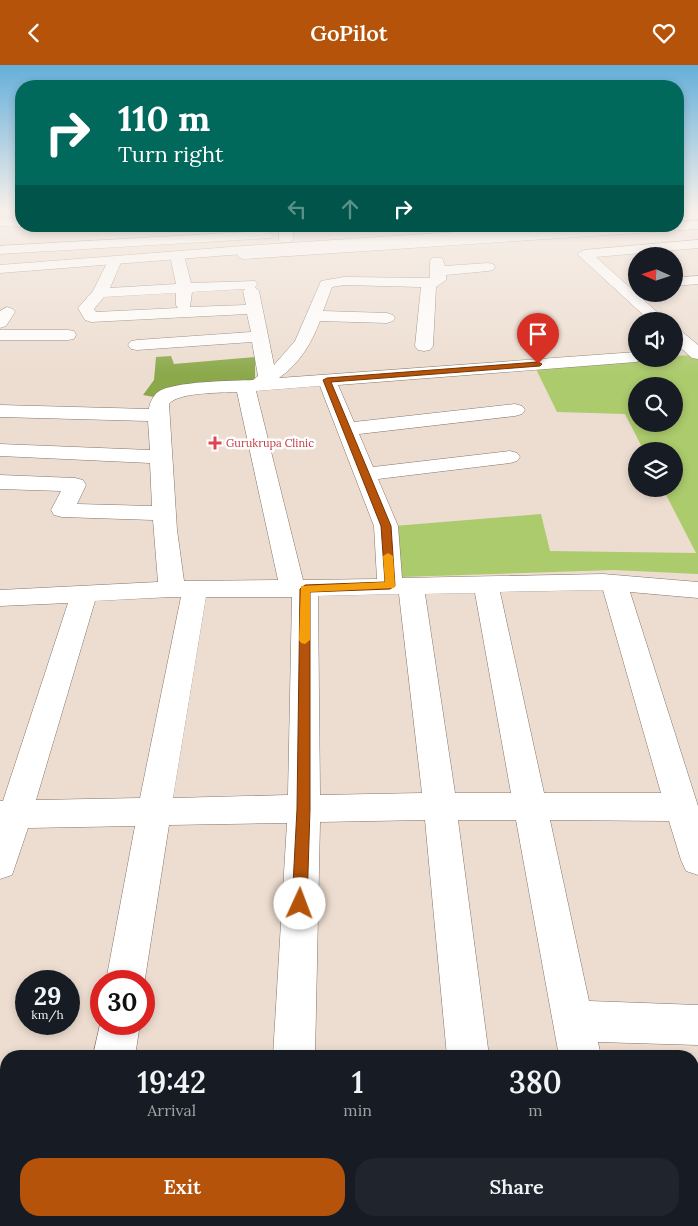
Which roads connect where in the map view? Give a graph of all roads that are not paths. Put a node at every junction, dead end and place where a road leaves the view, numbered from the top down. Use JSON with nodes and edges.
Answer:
{"nodes":[{"id":1,"x":111,"y":266,"type":"edge"},
{"id":2,"x":179,"y":266,"type":"edge"},
{"id":3,"x":245,"y":266,"type":"edge"},
{"id":4,"x":438,"y":266,"type":"edge"},
{"id":5,"x":447,"y":266,"type":"edge"},
{"id":6,"x":598,"y":266,"type":"edge"},
{"id":7,"x":488,"y":267,"type":"dead end"},
{"id":8,"x":698,"y":279,"type":"edge"},
{"id":9,"x":683,"y":281,"type":"edge"},
{"id":10,"x":250,"y":284,"type":"junction"},
{"id":11,"x":429,"y":284,"type":"junction"},
{"id":12,"x":620,"y":286,"type":"junction"},
{"id":13,"x":628,"y":286,"type":"edge"},
{"id":14,"x":184,"y":287,"type":"junction"},
{"id":15,"x":322,"y":292,"type":"junction"},
{"id":16,"x":100,"y":293,"type":"junction"},
{"id":17,"x":386,"y":294,"type":"dead end"},
{"id":18,"x":255,"y":309,"type":"junction"},
{"id":19,"x":649,"y":312,"type":"edge"},
{"id":20,"x":184,"y":313,"type":"junction"},
{"id":21,"x":314,"y":316,"type":"junction"},
{"id":22,"x":386,"y":318,"type":"dead end"},
{"id":23,"x":0,"y":335,"type":"edge"},
{"id":24,"x":68,"y":335,"type":"dead end"},
{"id":25,"x":260,"y":336,"type":"junction"},
{"id":26,"x":683,"y":336,"type":"edge"},
{"id":27,"x":188,"y":341,"type":"junction"},
{"id":28,"x":137,"y":345,"type":"dead end"},
{"id":29,"x":424,"y":346,"type":"dead end"},
{"id":30,"x":697,"y":354,"type":"edge"},
{"id":31,"x":683,"y":355,"type":"edge"},
{"id":32,"x":628,"y":358,"type":"edge"},
{"id":33,"x":327,"y":380,"type":"junction"},
{"id":34,"x":257,"y":383,"type":"junction"},
{"id":35,"x":515,"y":410,"type":"dead end"},
{"id":36,"x":0,"y":411,"type":"edge"},
{"id":37,"x":158,"y":415,"type":"junction"},
{"id":38,"x":346,"y":429,"type":"junction"},
{"id":39,"x":0,"y":450,"type":"edge"},
{"id":40,"x":161,"y":457,"type":"junction"},
{"id":41,"x":510,"y":457,"type":"dead end"},
{"id":42,"x":364,"y":474,"type":"junction"},
{"id":43,"x":0,"y":482,"type":"edge"},
{"id":44,"x":164,"y":513,"type":"junction"},
{"id":45,"x":614,"y":583,"type":"junction"},
{"id":46,"x":486,"y":584,"type":"junction"},
{"id":47,"x":401,"y":585,"type":"junction"},
{"id":48,"x":184,"y":589,"type":"junction"},
{"id":49,"x":299,"y":589,"type":"junction"},
{"id":50,"x":698,"y":589,"type":"edge"},
{"id":51,"x":84,"y":593,"type":"junction"},
{"id":52,"x":0,"y":598,"type":"edge"},
{"id":53,"x":532,"y":805,"type":"junction"},
{"id":54,"x":440,"y":806,"type":"junction"},
{"id":55,"x":682,"y":807,"type":"junction"},
{"id":56,"x":304,"y":809,"type":"junction"},
{"id":57,"x":154,"y":812,"type":"junction"},
{"id":58,"x":7,"y":815,"type":"edge"},
{"id":59,"x":698,"y":860,"type":"edge"},
{"id":60,"x":0,"y":864,"type":"edge"},
{"id":61,"x":128,"y":970,"type":"edge"},
{"id":62,"x":698,"y":1025,"type":"edge"},
{"id":63,"x":118,"y":1035,"type":"edge"},
{"id":64,"x":577,"y":1038,"type":"edge"},
{"id":65,"x":115,"y":1050,"type":"edge"},
{"id":66,"x":294,"y":1050,"type":"edge"},
{"id":67,"x":467,"y":1050,"type":"edge"}],
"edges":[{"from":1,"to":16,"type":"street"},
{"from":2,"to":14,"type":"street"},
{"from":3,"to":10,"type":"street"},
{"from":4,"to":11,"type":"street"},
{"from":5,"to":7,"type":"street"},
{"from":6,"to":12,"type":"street"},
{"from":8,"to":9,"type":"street"},
{"from":10,"to":14,"type":"street"},
{"from":10,"to":18,"type":"street"},
{"from":11,"to":15,"type":"street"},
{"from":11,"to":29,"type":"street"},
{"from":12,"to":13,"type":"street"},
{"from":12,"to":19,"type":"street"},
{"from":14,"to":16,"type":"street"},
{"from":14,"to":20,"type":"street"},
{"from":15,"to":17,"type":"street"},
{"from":15,"to":21,"type":"street"},
{"from":16,"to":20,"type":"street"},
{"from":18,"to":20,"type":"street"},
{"from":18,"to":25,"type":"street"},
{"from":20,"to":27,"type":"street"},
{"from":21,"to":22,"type":"street"},
{"from":21,"to":34,"type":"street"},
{"from":23,"to":24,"type":"street"},
{"from":25,"to":27,"type":"street"},
{"from":25,"to":34,"type":"street"},
{"from":26,"to":30,"type":"street"},
{"from":27,"to":28,"type":"street"},
{"from":30,"to":31,"type":"street"},
{"from":32,"to":33,"type":"street"},
{"from":33,"to":34,"type":"street"},
{"from":33,"to":38,"type":"street"},
{"from":34,"to":37,"type":"street"},
{"from":34,"to":49,"type":"street"},
{"from":35,"to":38,"type":"street"},
{"from":36,"to":37,"type":"street"},
{"from":37,"to":40,"type":"street"},
{"from":38,"to":42,"type":"street"},
{"from":39,"to":40,"type":"street"},
{"from":40,"to":44,"type":"street"},
{"from":41,"to":42,"type":"street"},
{"from":42,"to":47,"type":"street"},
{"from":43,"to":44,"type":"street"},
{"from":44,"to":48,"type":"street"},
{"from":45,"to":46,"type":"street"},
{"from":45,"to":50,"type":"street"},
{"from":45,"to":55,"type":"street"},
{"from":46,"to":47,"type":"street"},
{"from":46,"to":53,"type":"street"},
{"from":47,"to":49,"type":"street"},
{"from":47,"to":54,"type":"street"},
{"from":48,"to":49,"type":"street"},
{"from":48,"to":51,"type":"street"},
{"from":48,"to":57,"type":"street"},
{"from":49,"to":56,"type":"street"},
{"from":51,"to":52,"type":"street"},
{"from":51,"to":58,"type":"street"},
{"from":53,"to":54,"type":"street"},
{"from":53,"to":55,"type":"street"},
{"from":53,"to":64,"type":"street"},
{"from":54,"to":56,"type":"street"},
{"from":54,"to":67,"type":"street"},
{"from":55,"to":59,"type":"street"},
{"from":56,"to":57,"type":"street"},
{"from":56,"to":66,"type":"street"},
{"from":57,"to":58,"type":"street"},
{"from":57,"to":61,"type":"street"},
{"from":58,"to":60,"type":"street"},
{"from":62,"to":64,"type":"street"},
{"from":63,"to":65,"type":"street"}]}
